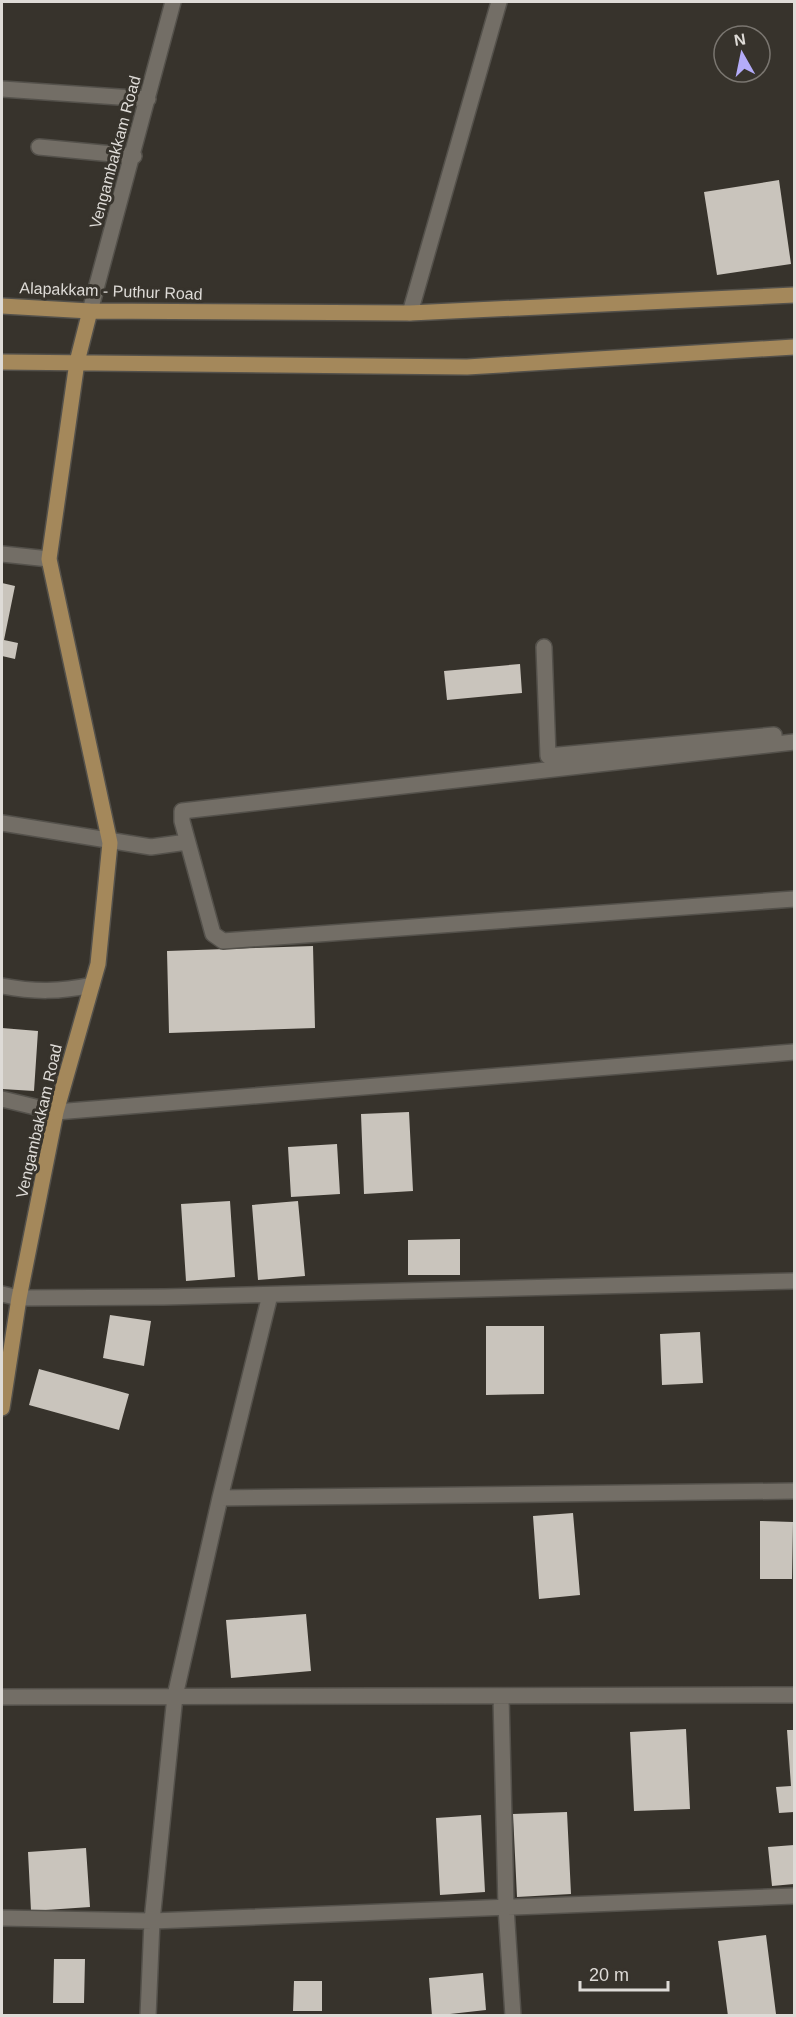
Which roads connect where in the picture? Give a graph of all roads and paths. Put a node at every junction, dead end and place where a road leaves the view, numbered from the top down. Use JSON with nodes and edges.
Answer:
{"nodes":[{"id":1,"x":173,"y":2,"type":"edge"},
{"id":2,"x":499,"y":2,"type":"edge"},
{"id":3,"x":2,"y":89,"type":"edge"},
{"id":4,"x":148,"y":99,"type":"junction"},
{"id":5,"x":39,"y":147,"type":"dead end"},
{"id":6,"x":134,"y":156,"type":"junction"},
{"id":7,"x":795,"y":295,"type":"edge"},
{"id":8,"x":2,"y":306,"type":"edge"},
{"id":9,"x":90,"y":310,"type":"junction"},
{"id":10,"x":410,"y":314,"type":"junction"},
{"id":11,"x":795,"y":348,"type":"edge"},
{"id":12,"x":2,"y":362,"type":"edge"},
{"id":13,"x":77,"y":362,"type":"junction"},
{"id":14,"x":2,"y":554,"type":"edge"},
{"id":15,"x":49,"y":559,"type":"junction"},
{"id":16,"x":544,"y":647,"type":"dead end"},
{"id":17,"x":795,"y":733,"type":"edge"},
{"id":18,"x":795,"y":742,"type":"edge"},
{"id":19,"x":2,"y":824,"type":"edge"},
{"id":20,"x":187,"y":842,"type":"junction"},
{"id":21,"x":110,"y":843,"type":"junction"},
{"id":22,"x":795,"y":899,"type":"edge"},
{"id":23,"x":92,"y":985,"type":"junction"},
{"id":24,"x":2,"y":986,"type":"edge"},
{"id":25,"x":795,"y":1052,"type":"edge"},
{"id":26,"x":2,"y":1099,"type":"edge"},
{"id":27,"x":56,"y":1112,"type":"junction"},
{"id":28,"x":795,"y":1281,"type":"edge"},
{"id":29,"x":2,"y":1294,"type":"edge"},
{"id":30,"x":270,"y":1295,"type":"junction"},
{"id":31,"x":19,"y":1298,"type":"junction"},
{"id":32,"x":2,"y":1408,"type":"edge"},
{"id":33,"x":795,"y":1491,"type":"edge"},
{"id":34,"x":220,"y":1498,"type":"junction"},
{"id":35,"x":795,"y":1695,"type":"edge"},
{"id":36,"x":175,"y":1696,"type":"junction"},
{"id":37,"x":501,"y":1696,"type":"junction"},
{"id":38,"x":2,"y":1697,"type":"edge"},
{"id":39,"x":795,"y":1896,"type":"edge"},
{"id":40,"x":506,"y":1907,"type":"junction"},
{"id":41,"x":2,"y":1918,"type":"edge"},
{"id":42,"x":152,"y":1921,"type":"junction"},
{"id":43,"x":148,"y":2016,"type":"edge"},
{"id":44,"x":513,"y":2016,"type":"edge"}],
"edges":[{"from":1,"to":4,"type":"street","name":"Vengambakkam Road"},
{"from":2,"to":10,"type":"street"},
{"from":3,"to":4,"type":"street"},
{"from":4,"to":6,"type":"street","name":"Vengambakkam Road"},
{"from":5,"to":6,"type":"street"},
{"from":6,"to":9,"type":"street","name":"Vengambakkam Road"},
{"from":7,"to":10,"type":"main road","name":"Alapakkam - Puthur Road"},
{"from":8,"to":9,"type":"main road","name":"Alapakkam - Puthur Road"},
{"from":9,"to":10,"type":"main road","name":"Alapakkam - Puthur Road"},
{"from":9,"to":13,"type":"main road"},
{"from":11,"to":13,"type":"main road"},
{"from":12,"to":13,"type":"main road"},
{"from":13,"to":15,"type":"main road"},
{"from":14,"to":15,"type":"street"},
{"from":15,"to":21,"type":"main road","name":"Vengambakkam Road"},
{"from":16,"to":17,"type":"street"},
{"from":18,"to":20,"type":"street"},
{"from":19,"to":21,"type":"street"},
{"from":20,"to":21,"type":"street"},
{"from":20,"to":22,"type":"street"},
{"from":21,"to":23,"type":"main road","name":"Vengambakkam Road"},
{"from":23,"to":24,"type":"street"},
{"from":23,"to":27,"type":"main road","name":"Vengambakkam Road"},
{"from":25,"to":27,"type":"street"},
{"from":26,"to":27,"type":"street"},
{"from":27,"to":31,"type":"main road","name":"Vengambakkam Road"},
{"from":28,"to":30,"type":"street"},
{"from":29,"to":31,"type":"street"},
{"from":30,"to":31,"type":"street"},
{"from":30,"to":34,"type":"street"},
{"from":31,"to":32,"type":"main road","name":"Vengambakkam Road"},
{"from":33,"to":34,"type":"street"},
{"from":34,"to":36,"type":"street"},
{"from":35,"to":37,"type":"street"},
{"from":36,"to":37,"type":"street"},
{"from":36,"to":38,"type":"street"},
{"from":36,"to":42,"type":"street"},
{"from":37,"to":40,"type":"street"},
{"from":39,"to":40,"type":"street"},
{"from":40,"to":42,"type":"street"},
{"from":40,"to":44,"type":"street"},
{"from":41,"to":42,"type":"street"},
{"from":42,"to":43,"type":"street"}]}
